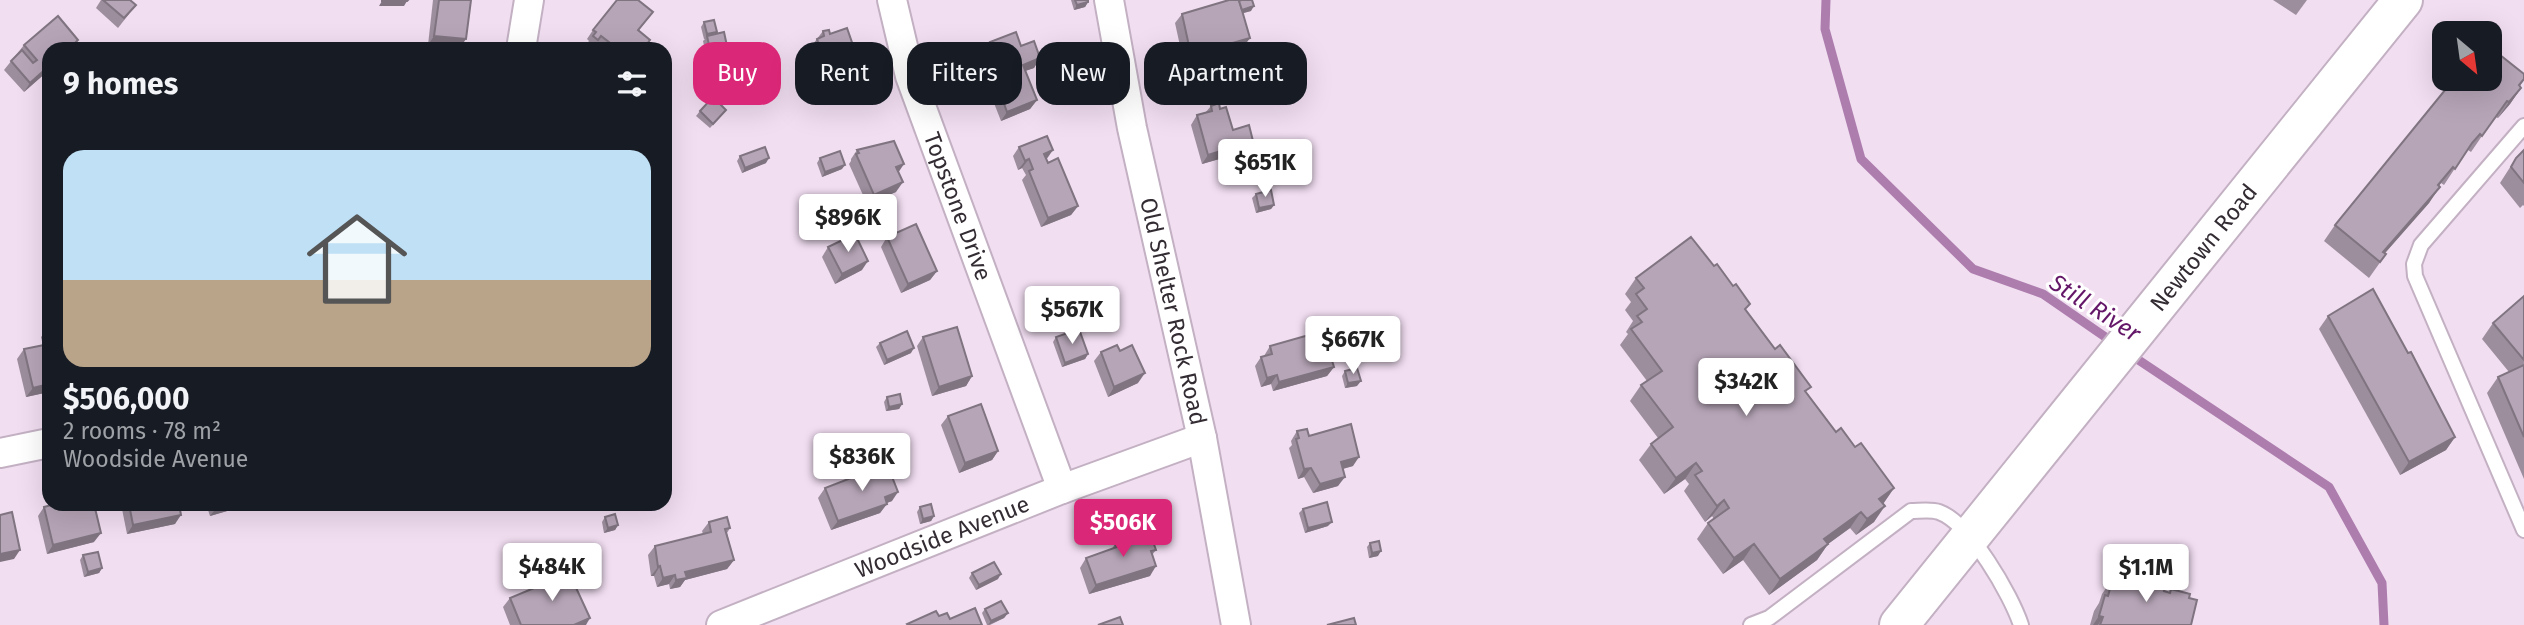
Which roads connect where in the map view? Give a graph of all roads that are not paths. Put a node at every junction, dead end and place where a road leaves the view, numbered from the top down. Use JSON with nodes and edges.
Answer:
{"nodes":[{"id":1,"x":529,"y":0,"type":"edge"},
{"id":2,"x":892,"y":0,"type":"edge"},
{"id":3,"x":1109,"y":0,"type":"edge"},
{"id":4,"x":2403,"y":0,"type":"edge"},
{"id":5,"x":522,"y":42,"type":"edge"},
{"id":6,"x":2524,"y":127,"type":"edge"},
{"id":7,"x":1202,"y":438,"type":"junction"},
{"id":8,"x":42,"y":444,"type":"edge"},
{"id":9,"x":0,"y":453,"type":"edge"},
{"id":10,"x":1062,"y":489,"type":"junction"},
{"id":11,"x":2524,"y":530,"type":"edge"},
{"id":12,"x":1970,"y":537,"type":"junction"},
{"id":13,"x":721,"y":625,"type":"edge"},
{"id":14,"x":1236,"y":625,"type":"edge"},
{"id":15,"x":1751,"y":625,"type":"edge"},
{"id":16,"x":1899,"y":625,"type":"edge"},
{"id":17,"x":2021,"y":625,"type":"edge"}],
"edges":[{"from":1,"to":5,"type":"street"},
{"from":2,"to":10,"type":"street","name":"Topstone Drive"},
{"from":3,"to":7,"type":"street","name":"Old Shelter Rock Road"},
{"from":4,"to":12,"type":"main road","name":"Newtown Road"},
{"from":6,"to":11,"type":"lane"},
{"from":7,"to":10,"type":"street","name":"Woodside Avenue"},
{"from":7,"to":14,"type":"street","name":"Old Shelter Rock Road"},
{"from":8,"to":9,"type":"street"},
{"from":10,"to":13,"type":"street","name":"Woodside Avenue"},
{"from":12,"to":15,"type":"lane"},
{"from":12,"to":16,"type":"main road","name":"Newtown Road"},
{"from":12,"to":17,"type":"lane"}]}
